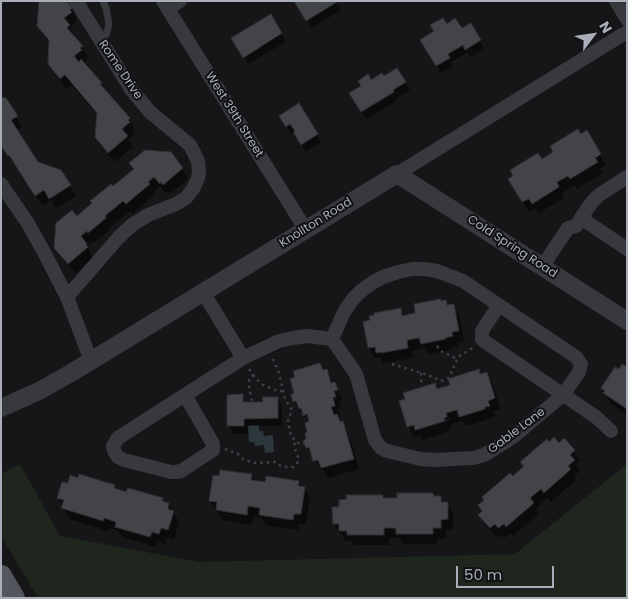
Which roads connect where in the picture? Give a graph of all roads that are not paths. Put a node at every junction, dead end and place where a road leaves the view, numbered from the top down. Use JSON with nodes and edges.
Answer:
{"nodes":[{"id":1,"x":76,"y":1,"type":"edge"},
{"id":2,"x":103,"y":1,"type":"edge"},
{"id":3,"x":180,"y":1,"type":"edge"},
{"id":4,"x":616,"y":1,"type":"edge"},
{"id":5,"x":165,"y":5,"type":"edge"},
{"id":6,"x":627,"y":19,"type":"edge"},
{"id":7,"x":627,"y":32,"type":"edge"},
{"id":8,"x":101,"y":42,"type":"junction"},
{"id":9,"x":397,"y":174,"type":"junction"},
{"id":10,"x":627,"y":177,"type":"edge"},
{"id":11,"x":1,"y":184,"type":"edge"},
{"id":12,"x":579,"y":222,"type":"junction"},
{"id":13,"x":306,"y":230,"type":"junction"},
{"id":14,"x":627,"y":249,"type":"edge"},
{"id":15,"x":546,"y":269,"type":"junction"},
{"id":16,"x":203,"y":292,"type":"junction"},
{"id":17,"x":66,"y":298,"type":"junction"},
{"id":18,"x":499,"y":305,"type":"junction"},
{"id":19,"x":627,"y":321,"type":"edge"},
{"id":20,"x":332,"y":339,"type":"junction"},
{"id":21,"x":244,"y":358,"type":"junction"},
{"id":22,"x":91,"y":361,"type":"junction"},
{"id":23,"x":185,"y":395,"type":"junction"},
{"id":24,"x":563,"y":395,"type":"junction"},
{"id":25,"x":1,"y":408,"type":"edge"},
{"id":26,"x":611,"y":431,"type":"dead end"},
{"id":27,"x":1,"y":576,"type":"edge"},
{"id":28,"x":14,"y":598,"type":"edge"}],
"edges":[{"from":1,"to":8,"type":"street","name":"Rome Drive"},
{"from":2,"to":8,"type":"lane"},
{"from":3,"to":5,"type":"street"},
{"from":4,"to":6,"type":"street"},
{"from":5,"to":13,"type":"street","name":"West 39th Street"},
{"from":7,"to":9,"type":"street","name":"Knollton Road"},
{"from":8,"to":17,"type":"street","name":"Rome Drive"},
{"from":9,"to":13,"type":"street","name":"Knollton Road"},
{"from":9,"to":15,"type":"street","name":"Cold Spring Road"},
{"from":10,"to":12,"type":"street"},
{"from":11,"to":17,"type":"street"},
{"from":12,"to":14,"type":"street"},
{"from":12,"to":15,"type":"street"},
{"from":13,"to":16,"type":"street","name":"Knollton Road"},
{"from":15,"to":19,"type":"street","name":"Cold Spring Road"},
{"from":16,"to":21,"type":"street"},
{"from":16,"to":22,"type":"street","name":"Knollton Road"},
{"from":17,"to":22,"type":"street"},
{"from":18,"to":20,"type":"street","name":"Gable Lane"},
{"from":18,"to":24,"type":"street"},
{"from":18,"to":24,"type":"street","name":"Gable Lane"},
{"from":20,"to":21,"type":"street"},
{"from":20,"to":24,"type":"street","name":"Gable Lane"},
{"from":21,"to":23,"type":"street"},
{"from":22,"to":25,"type":"street","name":"Knollton Road"},
{"from":23,"to":23,"type":"street"},
{"from":24,"to":26,"type":"street"},
{"from":27,"to":28,"type":"main road"}]}
